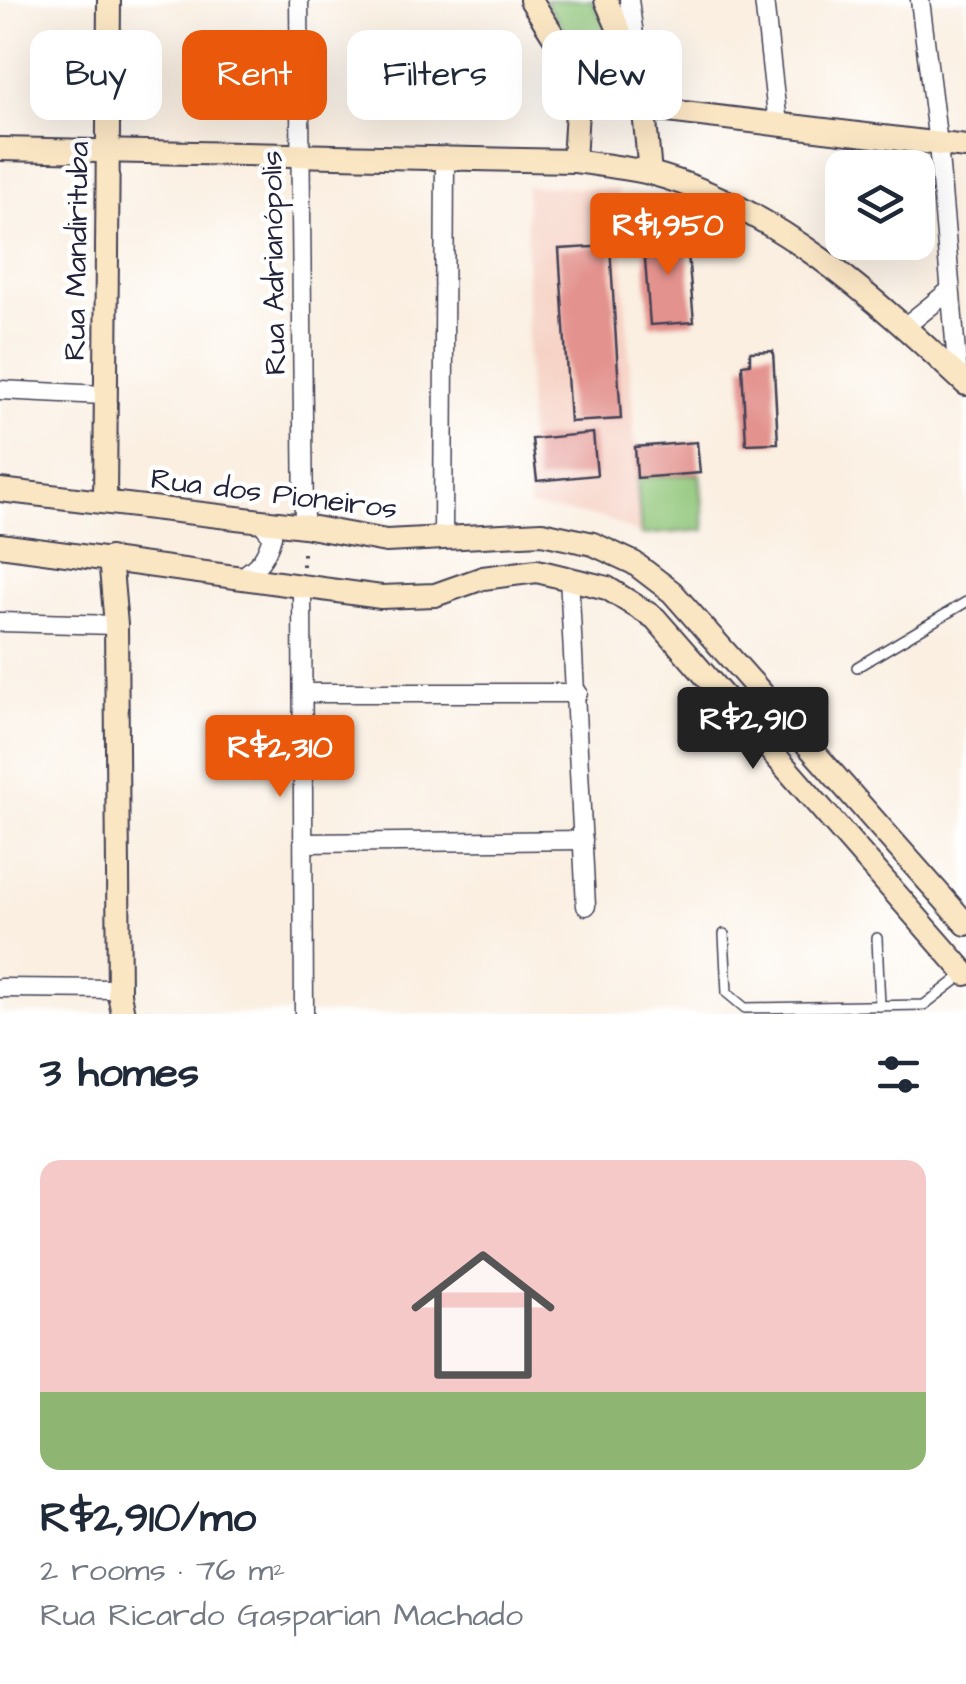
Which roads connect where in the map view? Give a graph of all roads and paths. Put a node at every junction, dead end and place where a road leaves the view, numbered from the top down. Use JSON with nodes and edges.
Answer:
{"nodes":[{"id":1,"x":109,"y":0,"type":"edge"},
{"id":2,"x":299,"y":0,"type":"edge"},
{"id":3,"x":531,"y":0,"type":"edge"},
{"id":4,"x":606,"y":0,"type":"edge"},
{"id":5,"x":628,"y":0,"type":"edge"},
{"id":6,"x":764,"y":0,"type":"edge"},
{"id":7,"x":920,"y":0,"type":"edge"},
{"id":8,"x":550,"y":30,"type":"edge"},
{"id":9,"x":619,"y":30,"type":"edge"},
{"id":10,"x":633,"y":30,"type":"edge"},
{"id":11,"x":682,"y":112,"type":"edge"},
{"id":12,"x":576,"y":120,"type":"edge"},
{"id":13,"x":646,"y":120,"type":"edge"},
{"id":14,"x":778,"y":124,"type":"junction"},
{"id":15,"x":938,"y":144,"type":"junction"},
{"id":16,"x":966,"y":147,"type":"edge"},
{"id":17,"x":0,"y":149,"type":"edge"},
{"id":18,"x":108,"y":152,"type":"junction"},
{"id":19,"x":299,"y":156,"type":"junction"},
{"id":20,"x":445,"y":156,"type":"junction"},
{"id":21,"x":574,"y":160,"type":"junction"},
{"id":22,"x":650,"y":173,"type":"junction"},
{"id":23,"x":950,"y":291,"type":"junction"},
{"id":24,"x":903,"y":328,"type":"junction"},
{"id":25,"x":962,"y":380,"type":"edge"},
{"id":26,"x":0,"y":390,"type":"edge"},
{"id":27,"x":104,"y":395,"type":"junction"},
{"id":28,"x":0,"y":490,"type":"edge"},
{"id":29,"x":106,"y":502,"type":"junction"},
{"id":30,"x":260,"y":521,"type":"junction"},
{"id":31,"x":304,"y":526,"type":"junction"},
{"id":32,"x":444,"y":538,"type":"junction"},
{"id":33,"x":0,"y":545,"type":"edge"},
{"id":34,"x":110,"y":558,"type":"junction"},
{"id":35,"x":569,"y":576,"type":"junction"},
{"id":36,"x":240,"y":578,"type":"junction"},
{"id":37,"x":302,"y":586,"type":"junction"},
{"id":38,"x":966,"y":602,"type":"edge"},
{"id":39,"x":0,"y":622,"type":"edge"},
{"id":40,"x":116,"y":625,"type":"junction"},
{"id":41,"x":857,"y":666,"type":"dead end"},
{"id":42,"x":303,"y":693,"type":"junction"},
{"id":43,"x":578,"y":694,"type":"junction"},
{"id":44,"x":583,"y":840,"type":"junction"},
{"id":45,"x":304,"y":843,"type":"junction"},
{"id":46,"x":586,"y":906,"type":"dead end"},
{"id":47,"x":966,"y":924,"type":"edge"},
{"id":48,"x":724,"y":934,"type":"dead end"},
{"id":49,"x":877,"y":938,"type":"dead end"},
{"id":50,"x":966,"y":973,"type":"edge"},
{"id":51,"x":0,"y":988,"type":"edge"},
{"id":52,"x":119,"y":989,"type":"junction"},
{"id":53,"x":880,"y":1006,"type":"junction"},
{"id":54,"x":123,"y":1014,"type":"edge"},
{"id":55,"x":304,"y":1014,"type":"edge"}],
"edges":[{"from":1,"to":18,"type":"street","name":"Rua Mandirituba"},
{"from":2,"to":19,"type":"street","name":"Rua Adrianópolis"},
{"from":3,"to":8,"type":"street"},
{"from":4,"to":9,"type":"street"},
{"from":5,"to":10,"type":"street"},
{"from":6,"to":14,"type":"street"},
{"from":7,"to":15,"type":"street"},
{"from":11,"to":14,"type":"street"},
{"from":12,"to":21,"type":"street"},
{"from":13,"to":22,"type":"street"},
{"from":14,"to":15,"type":"street"},
{"from":15,"to":16,"type":"street"},
{"from":15,"to":23,"type":"street"},
{"from":17,"to":18,"type":"street"},
{"from":18,"to":19,"type":"street"},
{"from":18,"to":27,"type":"street","name":"Rua Mandirituba"},
{"from":19,"to":20,"type":"street"},
{"from":19,"to":31,"type":"street","name":"Rua Adrianópolis"},
{"from":20,"to":21,"type":"street"},
{"from":20,"to":32,"type":"street"},
{"from":21,"to":22,"type":"street"},
{"from":22,"to":24,"type":"street"},
{"from":23,"to":24,"type":"street"},
{"from":23,"to":25,"type":"street"},
{"from":24,"to":25,"type":"street"},
{"from":26,"to":27,"type":"street"},
{"from":27,"to":29,"type":"street","name":"Rua Mandirituba"},
{"from":28,"to":29,"type":"street","name":"Rua dos Pioneiros"},
{"from":29,"to":30,"type":"street","name":"Rua dos Pioneiros"},
{"from":30,"to":31,"type":"street","name":"Rua dos Pioneiros"},
{"from":30,"to":36,"type":"street"},
{"from":31,"to":32,"type":"street","name":"Rua dos Pioneiros"},
{"from":31,"to":37,"type":"path"},
{"from":32,"to":47,"type":"street","name":"Rua dos Pioneiros"},
{"from":33,"to":34,"type":"street"},
{"from":34,"to":36,"type":"street"},
{"from":34,"to":40,"type":"street"},
{"from":35,"to":37,"type":"street"},
{"from":35,"to":43,"type":"street"},
{"from":35,"to":50,"type":"street"},
{"from":36,"to":37,"type":"street"},
{"from":37,"to":42,"type":"street"},
{"from":38,"to":41,"type":"lane"},
{"from":39,"to":40,"type":"street"},
{"from":40,"to":52,"type":"street"},
{"from":42,"to":43,"type":"street"},
{"from":42,"to":45,"type":"street"},
{"from":43,"to":44,"type":"street"},
{"from":44,"to":45,"type":"street"},
{"from":44,"to":46,"type":"street"},
{"from":45,"to":55,"type":"street"},
{"from":48,"to":53,"type":"lane"},
{"from":49,"to":53,"type":"lane"},
{"from":50,"to":53,"type":"lane"},
{"from":51,"to":52,"type":"street"},
{"from":52,"to":54,"type":"street"}]}
